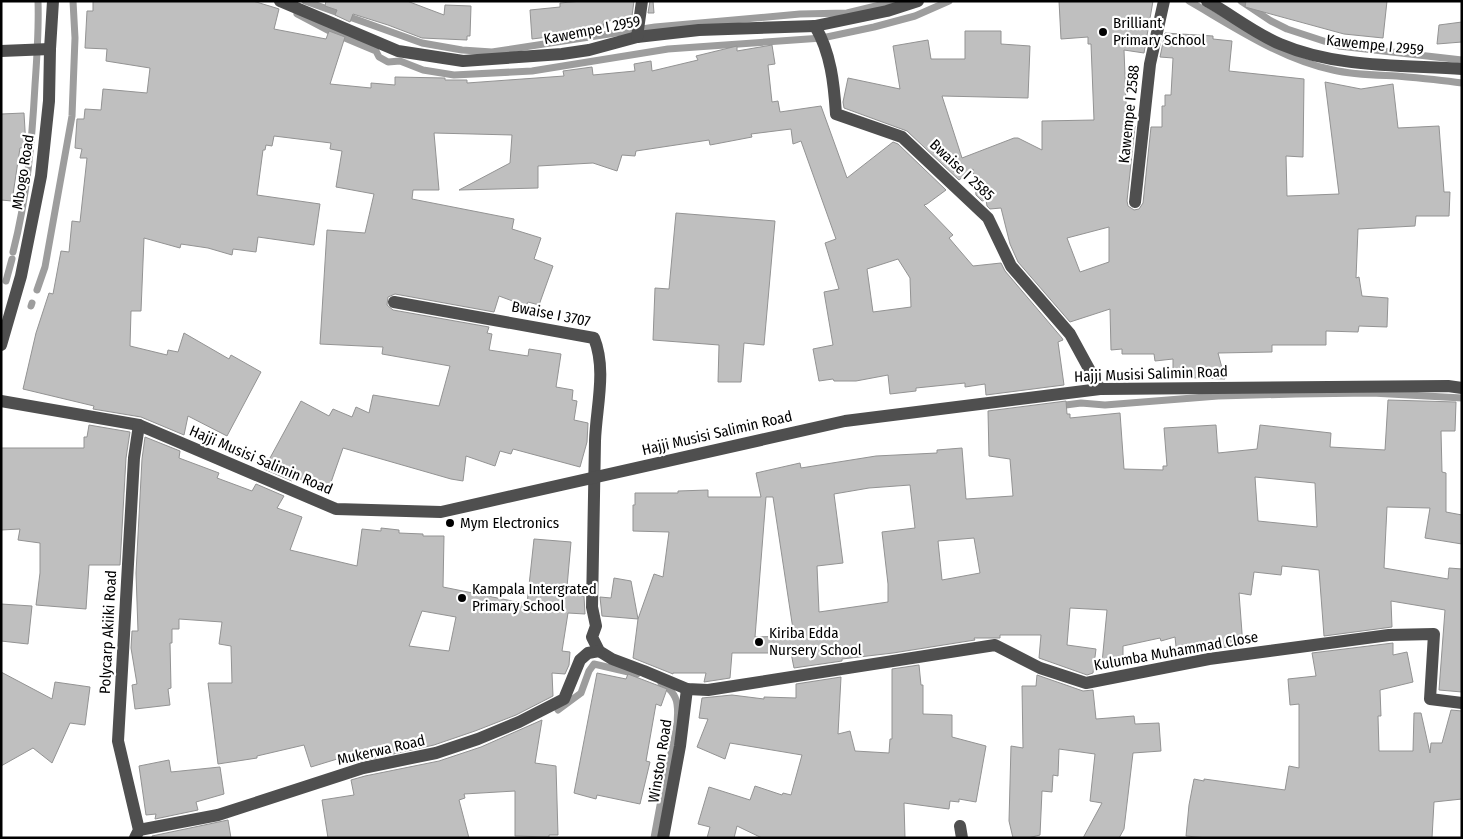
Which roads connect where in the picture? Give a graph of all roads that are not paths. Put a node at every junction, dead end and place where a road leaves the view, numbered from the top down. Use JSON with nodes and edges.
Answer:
{"nodes":[{"id":1,"x":54,"y":1,"type":"edge"},
{"id":2,"x":280,"y":1,"type":"edge"},
{"id":3,"x":642,"y":1,"type":"edge"},
{"id":4,"x":918,"y":1,"type":"edge"},
{"id":5,"x":1164,"y":1,"type":"edge"},
{"id":6,"x":1208,"y":1,"type":"edge"},
{"id":7,"x":815,"y":26,"type":"junction"},
{"id":8,"x":637,"y":37,"type":"junction"},
{"id":9,"x":50,"y":49,"type":"junction"},
{"id":10,"x":1,"y":51,"type":"edge"},
{"id":11,"x":1462,"y":70,"type":"edge"},
{"id":12,"x":1135,"y":202,"type":"dead end"},
{"id":13,"x":394,"y":302,"type":"dead end"},
{"id":14,"x":1,"y":345,"type":"edge"},
{"id":15,"x":1462,"y":388,"type":"edge"},
{"id":16,"x":1100,"y":389,"type":"junction"},
{"id":17,"x":1,"y":401,"type":"edge"},
{"id":18,"x":139,"y":425,"type":"junction"},
{"id":19,"x":596,"y":477,"type":"junction"},
{"id":20,"x":599,"y":651,"type":"junction"},
{"id":21,"x":687,"y":689,"type":"junction"},
{"id":22,"x":1462,"y":703,"type":"edge"},
{"id":23,"x":137,"y":834,"type":"edge"},
{"id":24,"x":663,"y":838,"type":"edge"}],
"edges":[{"from":1,"to":9,"type":"street","name":"Mbogo Road"},
{"from":2,"to":8,"type":"street","name":"Kawempe I 2959"},
{"from":3,"to":8,"type":"street"},
{"from":4,"to":7,"type":"street","name":"Kawempe I 2959"},
{"from":5,"to":12,"type":"street","name":"Kawempe I 2588"},
{"from":6,"to":11,"type":"street","name":"Kawempe I 2959"},
{"from":7,"to":8,"type":"street","name":"Kawempe I 2959"},
{"from":7,"to":16,"type":"street","name":"Bwaise I 2585"},
{"from":9,"to":10,"type":"street"},
{"from":9,"to":14,"type":"street","name":"Mbogo Road"},
{"from":13,"to":19,"type":"street","name":"Bwaise I 3707"},
{"from":15,"to":16,"type":"street","name":"Hajji Musisi Salimin Road"},
{"from":16,"to":19,"type":"street","name":"Hajji Musisi Salimin Road"},
{"from":17,"to":18,"type":"street","name":"Hajji Musisi Salimin Road"},
{"from":18,"to":19,"type":"street","name":"Hajji Musisi Salimin Road"},
{"from":18,"to":23,"type":"street","name":"Polycarp Akiiki Road"},
{"from":19,"to":20,"type":"street"},
{"from":20,"to":21,"type":"street"},
{"from":20,"to":23,"type":"street","name":"Mukerwa Road"},
{"from":21,"to":22,"type":"street","name":"Kulumba Muhammad Close"},
{"from":21,"to":24,"type":"street","name":"Winston Road"}]}
